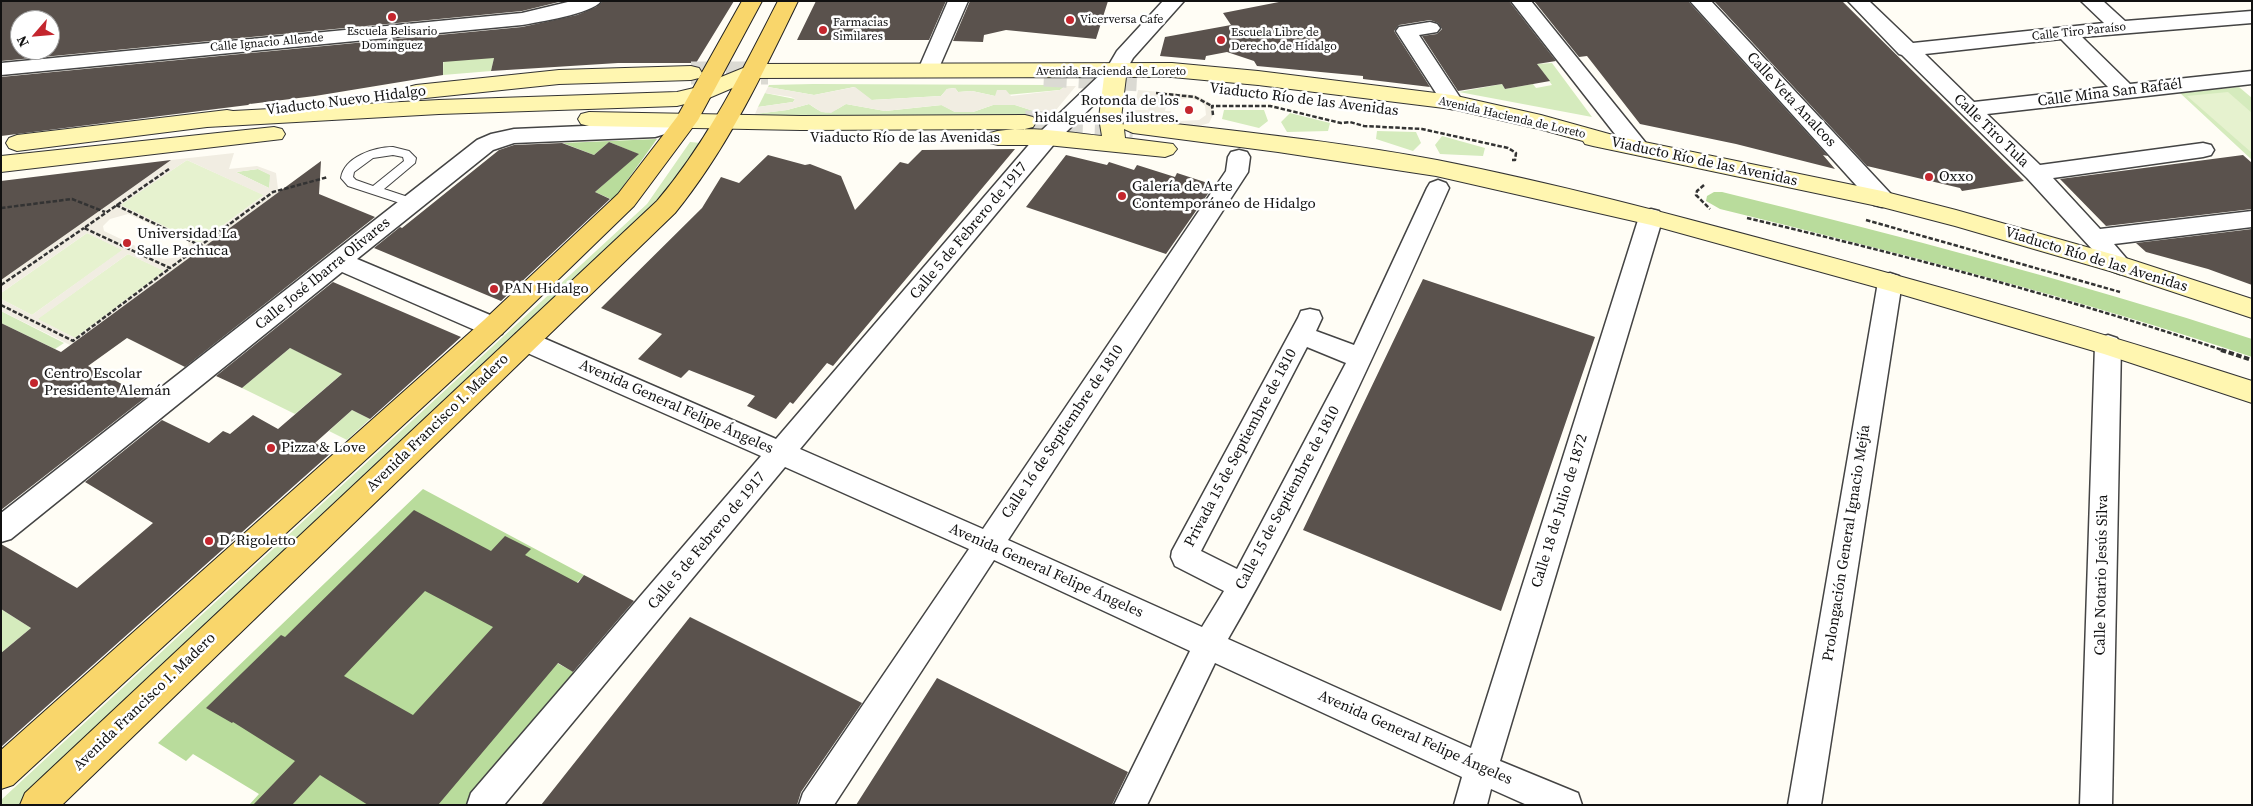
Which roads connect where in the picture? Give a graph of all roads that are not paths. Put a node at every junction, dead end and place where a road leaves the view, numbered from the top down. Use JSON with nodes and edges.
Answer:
{"nodes":[{"id":1,"x":591,"y":1,"type":"edge"},
{"id":2,"x":752,"y":1,"type":"edge"},
{"id":3,"x":788,"y":1,"type":"edge"},
{"id":4,"x":958,"y":1,"type":"edge"},
{"id":5,"x":1521,"y":1,"type":"edge"},
{"id":6,"x":1700,"y":1,"type":"edge"},
{"id":7,"x":1858,"y":1,"type":"edge"},
{"id":8,"x":2091,"y":1,"type":"edge"},
{"id":9,"x":1177,"y":2,"type":"edge"},
{"id":10,"x":2252,"y":17,"type":"edge"},
{"id":11,"x":2120,"y":27,"type":"junction"},
{"id":12,"x":1430,"y":28,"type":"dead end"},
{"id":13,"x":2067,"y":34,"type":"junction"},
{"id":14,"x":730,"y":44,"type":"junction"},
{"id":15,"x":1906,"y":50,"type":"junction"},
{"id":16,"x":1,"y":69,"type":"edge"},
{"id":17,"x":928,"y":70,"type":"junction"},
{"id":18,"x":753,"y":71,"type":"junction"},
{"id":19,"x":1116,"y":71,"type":"junction"},
{"id":20,"x":691,"y":73,"type":"tunnel mouth"},
{"id":21,"x":2252,"y":77,"type":"edge"},
{"id":22,"x":1145,"y":86,"type":"tunnel mouth"},
{"id":23,"x":2124,"y":91,"type":"junction"},
{"id":24,"x":702,"y":93,"type":"junction"},
{"id":25,"x":1452,"y":102,"type":"junction"},
{"id":26,"x":1968,"y":110,"type":"junction"},
{"id":27,"x":208,"y":120,"type":"junction"},
{"id":28,"x":687,"y":120,"type":"junction"},
{"id":29,"x":724,"y":121,"type":"junction"},
{"id":30,"x":1025,"y":122,"type":"tunnel mouth"},
{"id":31,"x":1133,"y":126,"type":"tunnel mouth"},
{"id":32,"x":1047,"y":138,"type":"junction"},
{"id":33,"x":1612,"y":142,"type":"junction"},
{"id":34,"x":1115,"y":143,"type":"junction"},
{"id":35,"x":1,"y":145,"type":"edge"},
{"id":36,"x":1638,"y":147,"type":"junction"},
{"id":37,"x":2203,"y":150,"type":"dead end"},
{"id":38,"x":1240,"y":157,"type":"junction"},
{"id":39,"x":1,"y":164,"type":"edge"},
{"id":40,"x":2035,"y":173,"type":"junction"},
{"id":41,"x":1438,"y":188,"type":"junction"},
{"id":42,"x":376,"y":190,"type":"junction"},
{"id":43,"x":1882,"y":199,"type":"junction"},
{"id":44,"x":413,"y":202,"type":"junction"},
{"id":45,"x":1623,"y":212,"type":"junction"},
{"id":46,"x":1651,"y":217,"type":"junction"},
{"id":47,"x":2252,"y":219,"type":"edge"},
{"id":48,"x":2094,"y":238,"type":"junction"},
{"id":49,"x":340,"y":261,"type":"junction"},
{"id":50,"x":2120,"y":265,"type":"junction"},
{"id":51,"x":1890,"y":282,"type":"junction"},
{"id":52,"x":2251,"y":308,"type":"edge"},
{"id":53,"x":493,"y":327,"type":"junction"},
{"id":54,"x":525,"y":341,"type":"junction"},
{"id":55,"x":2108,"y":345,"type":"junction"},
{"id":56,"x":1361,"y":358,"type":"junction"},
{"id":57,"x":2252,"y":392,"type":"edge"},
{"id":58,"x":781,"y":454,"type":"junction"},
{"id":59,"x":1,"y":530,"type":"edge"},
{"id":60,"x":988,"y":544,"type":"junction"},
{"id":61,"x":1242,"y":586,"type":"junction"},
{"id":62,"x":1209,"y":644,"type":"junction"},
{"id":63,"x":1481,"y":769,"type":"junction"},
{"id":64,"x":1,"y":773,"type":"edge"},
{"id":65,"x":37,"y":805,"type":"edge"},
{"id":66,"x":484,"y":805,"type":"edge"},
{"id":67,"x":815,"y":805,"type":"edge"},
{"id":68,"x":1130,"y":805,"type":"edge"},
{"id":69,"x":1470,"y":805,"type":"edge"},
{"id":70,"x":1566,"y":805,"type":"edge"},
{"id":71,"x":1804,"y":805,"type":"edge"},
{"id":72,"x":2096,"y":805,"type":"edge"}],
"edges":[{"from":1,"to":16,"type":"street","name":"Calle Ignacio Allende"},
{"from":2,"to":14,"type":"main road","name":"Avenida Francisco I. Madero"},
{"from":3,"to":18,"type":"main road","name":"Avenida Francisco I. Madero"},
{"from":4,"to":17,"type":"street"},
{"from":5,"to":36,"type":"street"},
{"from":6,"to":43,"type":"street","name":"Calle Veta Analcos"},
{"from":7,"to":15,"type":"street","name":"Calle Tiro Tula"},
{"from":8,"to":11,"type":"street"},
{"from":9,"to":19,"type":"street","name":"Calle 5 de Febrero de 1917"},
{"from":10,"to":11,"type":"street","name":"Calle Tiro Paraíso"},
{"from":11,"to":13,"type":"street","name":"Calle Tiro Paraíso"},
{"from":12,"to":25,"type":"street"},
{"from":13,"to":15,"type":"street","name":"Calle Tiro Paraíso"},
{"from":13,"to":23,"type":"street"},
{"from":14,"to":18,"type":"main road"},
{"from":14,"to":24,"type":"main road","name":"Avenida Francisco I. Madero"},
{"from":15,"to":26,"type":"street","name":"Calle Tiro Tula"},
{"from":17,"to":18,"type":"main road","name":"Avenida Hacienda de Loreto"},
{"from":17,"to":19,"type":"main road","name":"Avenida Hacienda de Loreto"},
{"from":18,"to":24,"type":"main road"},
{"from":18,"to":29,"type":"main road","name":"Avenida Francisco I. Madero"},
{"from":19,"to":25,"type":"main road","name":"Avenida Hacienda de Loreto"},
{"from":19,"to":32,"type":"street","name":"Calle 5 de Febrero de 1917"},
{"from":19,"to":34,"type":"main road"},
{"from":20,"to":27,"type":"main road","name":"Viaducto Nuevo Hidalgo"},
{"from":21,"to":23,"type":"street","name":"Calle Mina San Rafaél"},
{"from":22,"to":33,"type":"main road","name":"Viaducto Río de las Avenidas"},
{"from":23,"to":26,"type":"street","name":"Calle Mina San Rafaél"},
{"from":24,"to":27,"type":"main road"},
{"from":24,"to":28,"type":"main road","name":"Avenida Francisco I. Madero"},
{"from":25,"to":33,"type":"main road","name":"Avenida Hacienda de Loreto"},
{"from":26,"to":40,"type":"street","name":"Calle Tiro Tula"},
{"from":27,"to":35,"type":"main road","name":"Viaducto Nuevo Hidalgo"},
{"from":28,"to":29,"type":"main road","name":"Viaducto Río de las Avenidas"},
{"from":28,"to":39,"type":"main road","name":"Viaducto Nuevo Hidalgo"},
{"from":28,"to":44,"type":"street","name":"Calle José Ibarra Olivares"},
{"from":28,"to":53,"type":"main road","name":"Avenida Francisco I. Madero"},
{"from":29,"to":30,"type":"main road","name":"Viaducto Río de las Avenidas"},
{"from":29,"to":32,"type":"main road","name":"Viaducto Río de las Avenidas"},
{"from":29,"to":54,"type":"main road","name":"Avenida Francisco I. Madero"},
{"from":31,"to":45,"type":"main road","name":"Viaducto Río de las Avenidas"},
{"from":32,"to":34,"type":"main road","name":"Viaducto Río de las Avenidas"},
{"from":32,"to":58,"type":"street","name":"Calle 5 de Febrero de 1917"},
{"from":33,"to":36,"type":"main road","name":"Viaducto Río de las Avenidas"},
{"from":34,"to":38,"type":"main road","name":"Viaducto Río de las Avenidas"},
{"from":36,"to":43,"type":"main road","name":"Viaducto Río de las Avenidas"},
{"from":37,"to":40,"type":"street"},
{"from":38,"to":41,"type":"main road","name":"Viaducto Río de las Avenidas"},
{"from":38,"to":60,"type":"street","name":"Calle 16 de Septiembre de 1810"},
{"from":40,"to":48,"type":"street","name":"Calle Tiro Tula"},
{"from":41,"to":45,"type":"main road","name":"Viaducto Río de las Avenidas"},
{"from":41,"to":56,"type":"street","name":"Calle 15 de Septiembre de 1810"},
{"from":42,"to":42,"type":"lane"},
{"from":42,"to":44,"type":"lane"},
{"from":43,"to":50,"type":"main road","name":"Viaducto Río de las Avenidas"},
{"from":44,"to":49,"type":"street","name":"Calle José Ibarra Olivares"},
{"from":45,"to":46,"type":"main road","name":"Viaducto Río de las Avenidas"},
{"from":46,"to":51,"type":"main road","name":"Viaducto Río de las Avenidas"},
{"from":46,"to":63,"type":"street","name":"Calle 18 de Julio de 1872"},
{"from":47,"to":48,"type":"street"},
{"from":48,"to":50,"type":"street","name":"Calle Tiro Tula"},
{"from":49,"to":53,"type":"street"},
{"from":49,"to":59,"type":"street","name":"Calle José Ibarra Olivares"},
{"from":50,"to":52,"type":"main road","name":"Viaducto Río de las Avenidas"},
{"from":51,"to":55,"type":"main road","name":"Viaducto Río de las Avenidas"},
{"from":51,"to":71,"type":"street","name":"Prolongación General Ignacio Mejía"},
{"from":53,"to":64,"type":"main road","name":"Avenida Francisco I. Madero"},
{"from":54,"to":58,"type":"street","name":"Avenida General Felipe Ángeles"},
{"from":54,"to":65,"type":"main road","name":"Avenida Francisco I. Madero"},
{"from":55,"to":57,"type":"main road","name":"Viaducto Río de las Avenidas"},
{"from":55,"to":72,"type":"street","name":"Calle Notario Jesús Silva"},
{"from":56,"to":61,"type":"street","name":"Calle 15 de Septiembre de 1810"},
{"from":56,"to":61,"type":"street","name":"Privada 15 de Septiembre de 1810"},
{"from":58,"to":60,"type":"street","name":"Avenida General Felipe Ángeles"},
{"from":58,"to":66,"type":"street","name":"Calle 5 de Febrero de 1917"},
{"from":60,"to":62,"type":"street","name":"Avenida General Felipe Ángeles"},
{"from":60,"to":67,"type":"street","name":"Calle 16 de Septiembre de 1810"},
{"from":61,"to":62,"type":"street","name":"Calle 15 de Septiembre de 1810"},
{"from":62,"to":63,"type":"street","name":"Avenida General Felipe Ángeles"},
{"from":62,"to":68,"type":"street","name":"Calle 15 de Septiembre de 1810"},
{"from":63,"to":69,"type":"street","name":"Calle 18 de Julio de 1872"},
{"from":63,"to":70,"type":"street","name":"Avenida General Felipe Ángeles"}]}
